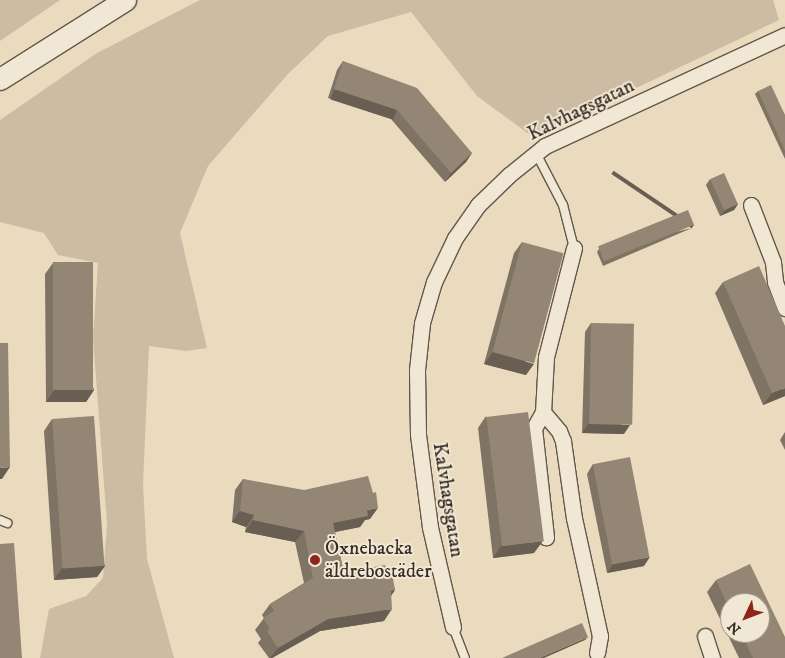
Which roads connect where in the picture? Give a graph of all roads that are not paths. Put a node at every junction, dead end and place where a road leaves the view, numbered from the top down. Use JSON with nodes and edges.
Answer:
{"nodes":[{"id":1,"x":125,"y":0,"type":"edge"},
{"id":2,"x":785,"y":35,"type":"edge"},
{"id":3,"x":0,"y":79,"type":"edge"},
{"id":4,"x":536,"y":153,"type":"junction"},
{"id":5,"x":751,"y":204,"type":"dead end"},
{"id":6,"x":574,"y":248,"type":"joint"},
{"id":7,"x":785,"y":308,"type":"edge"},
{"id":8,"x":543,"y":412,"type":"junction"},
{"id":9,"x":546,"y":537,"type":"dead end"},
{"id":10,"x":453,"y":627,"type":"joint"},
{"id":11,"x":705,"y":636,"type":"dead end"},
{"id":12,"x":597,"y":653,"type":"dead end"},
{"id":13,"x":465,"y":658,"type":"edge"},
{"id":14,"x":712,"y":658,"type":"edge"}],
"edges":[{"from":1,"to":3,"type":"street"},
{"from":2,"to":4,"type":"street","name":"Kalvhagsgatan"},
{"from":4,"to":6,"type":"lane"},
{"from":4,"to":10,"type":"street","name":"Kalvhagsgatan"},
{"from":5,"to":7,"type":"street"},
{"from":6,"to":8,"type":"street"},
{"from":8,"to":9,"type":"street"},
{"from":8,"to":12,"type":"street"},
{"from":10,"to":13,"type":"lane"},
{"from":11,"to":14,"type":"street"}]}
